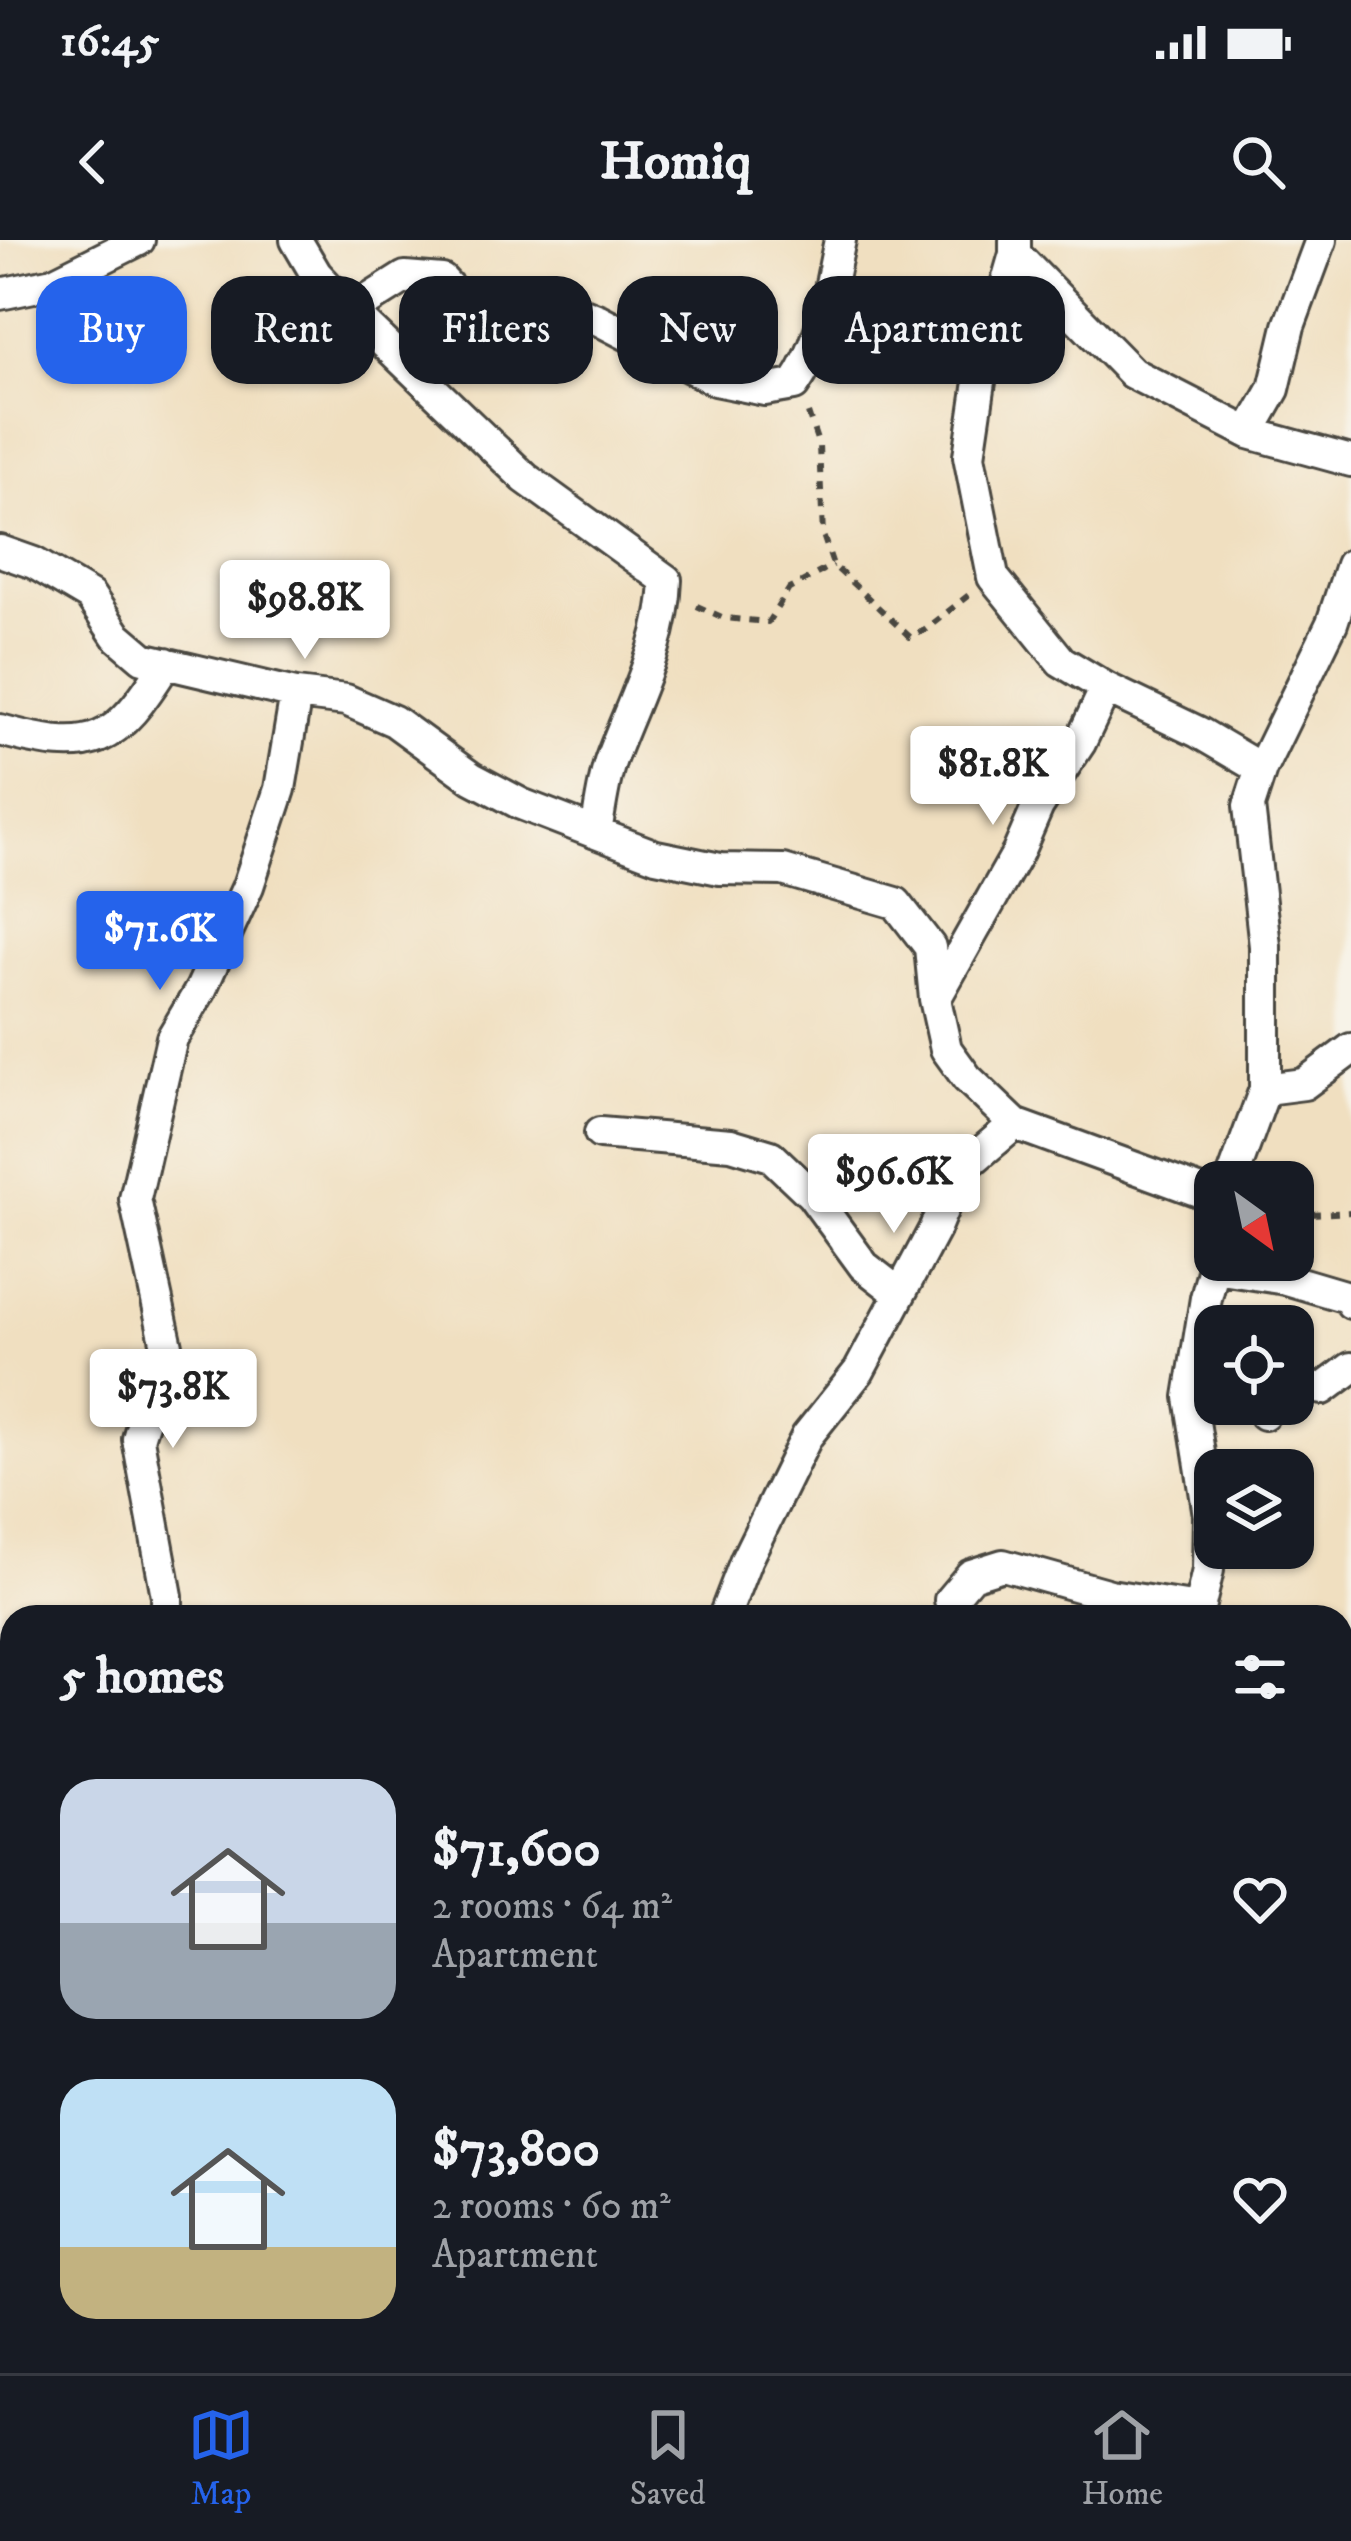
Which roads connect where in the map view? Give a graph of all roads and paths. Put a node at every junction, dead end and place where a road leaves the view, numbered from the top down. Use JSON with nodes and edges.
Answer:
{"nodes":[{"id":1,"x":139,"y":240,"type":"edge"},
{"id":2,"x":296,"y":240,"type":"edge"},
{"id":3,"x":840,"y":240,"type":"edge"},
{"id":4,"x":1321,"y":240,"type":"edge"},
{"id":5,"x":1015,"y":247,"type":"edge"},
{"id":6,"x":318,"y":276,"type":"edge"},
{"id":7,"x":0,"y":294,"type":"edge"},
{"id":8,"x":375,"y":296,"type":"edge"},
{"id":9,"x":375,"y":334,"type":"edge"},
{"id":10,"x":797,"y":381,"type":"junction"},
{"id":11,"x":1249,"y":433,"type":"junction"},
{"id":12,"x":1351,"y":460,"type":"edge"},
{"id":13,"x":0,"y":551,"type":"edge"},
{"id":14,"x":833,"y":565,"type":"junction"},
{"id":15,"x":1351,"y":565,"type":"edge"},
{"id":16,"x":993,"y":577,"type":"junction"},
{"id":17,"x":666,"y":592,"type":"junction"},
{"id":18,"x":166,"y":663,"type":"junction"},
{"id":19,"x":1106,"y":688,"type":"junction"},
{"id":20,"x":296,"y":694,"type":"junction"},
{"id":21,"x":0,"y":730,"type":"edge"},
{"id":22,"x":1261,"y":769,"type":"junction"},
{"id":23,"x":596,"y":833,"type":"junction"},
{"id":24,"x":935,"y":999,"type":"junction"},
{"id":25,"x":1351,"y":1049,"type":"edge"},
{"id":26,"x":1265,"y":1089,"type":"junction"},
{"id":27,"x":1015,"y":1124,"type":"junction"},
{"id":28,"x":600,"y":1133,"type":"dead end"},
{"id":29,"x":1239,"y":1161,"type":"edge"},
{"id":30,"x":1194,"y":1189,"type":"edge"},
{"id":31,"x":1351,"y":1212,"type":"edge"},
{"id":32,"x":1314,"y":1214,"type":"edge"},
{"id":33,"x":1211,"y":1281,"type":"edge"},
{"id":34,"x":1293,"y":1281,"type":"edge"},
{"id":35,"x":900,"y":1294,"type":"junction"},
{"id":36,"x":1351,"y":1303,"type":"edge"},
{"id":37,"x":1351,"y":1368,"type":"edge"},
{"id":38,"x":1314,"y":1388,"type":"edge"},
{"id":39,"x":950,"y":1600,"type":"dead end"},
{"id":40,"x":167,"y":1605,"type":"edge"},
{"id":41,"x":729,"y":1605,"type":"edge"},
{"id":42,"x":1158,"y":1605,"type":"edge"},
{"id":43,"x":1199,"y":1605,"type":"edge"}],
"edges":[{"from":1,"to":7,"type":"street"},
{"from":2,"to":6,"type":"street"},
{"from":3,"to":10,"type":"street"},
{"from":4,"to":11,"type":"street"},
{"from":5,"to":11,"type":"street"},
{"from":5,"to":16,"type":"street"},
{"from":8,"to":10,"type":"street"},
{"from":9,"to":17,"type":"street"},
{"from":10,"to":14,"type":"path"},
{"from":11,"to":12,"type":"street"},
{"from":13,"to":18,"type":"street"},
{"from":14,"to":16,"type":"path"},
{"from":14,"to":17,"type":"path"},
{"from":15,"to":22,"type":"street"},
{"from":16,"to":19,"type":"street"},
{"from":17,"to":23,"type":"street"},
{"from":18,"to":20,"type":"street"},
{"from":18,"to":21,"type":"street"},
{"from":19,"to":22,"type":"street"},
{"from":19,"to":24,"type":"street"},
{"from":20,"to":23,"type":"street"},
{"from":20,"to":40,"type":"street"},
{"from":22,"to":26,"type":"street"},
{"from":23,"to":24,"type":"street"},
{"from":24,"to":27,"type":"street"},
{"from":25,"to":26,"type":"street"},
{"from":26,"to":29,"type":"street"},
{"from":27,"to":30,"type":"street"},
{"from":27,"to":35,"type":"street"},
{"from":28,"to":35,"type":"street"},
{"from":31,"to":32,"type":"path"},
{"from":33,"to":43,"type":"street"},
{"from":34,"to":36,"type":"street"},
{"from":35,"to":41,"type":"street"},
{"from":37,"to":38,"type":"street"},
{"from":39,"to":42,"type":"street"}]}
